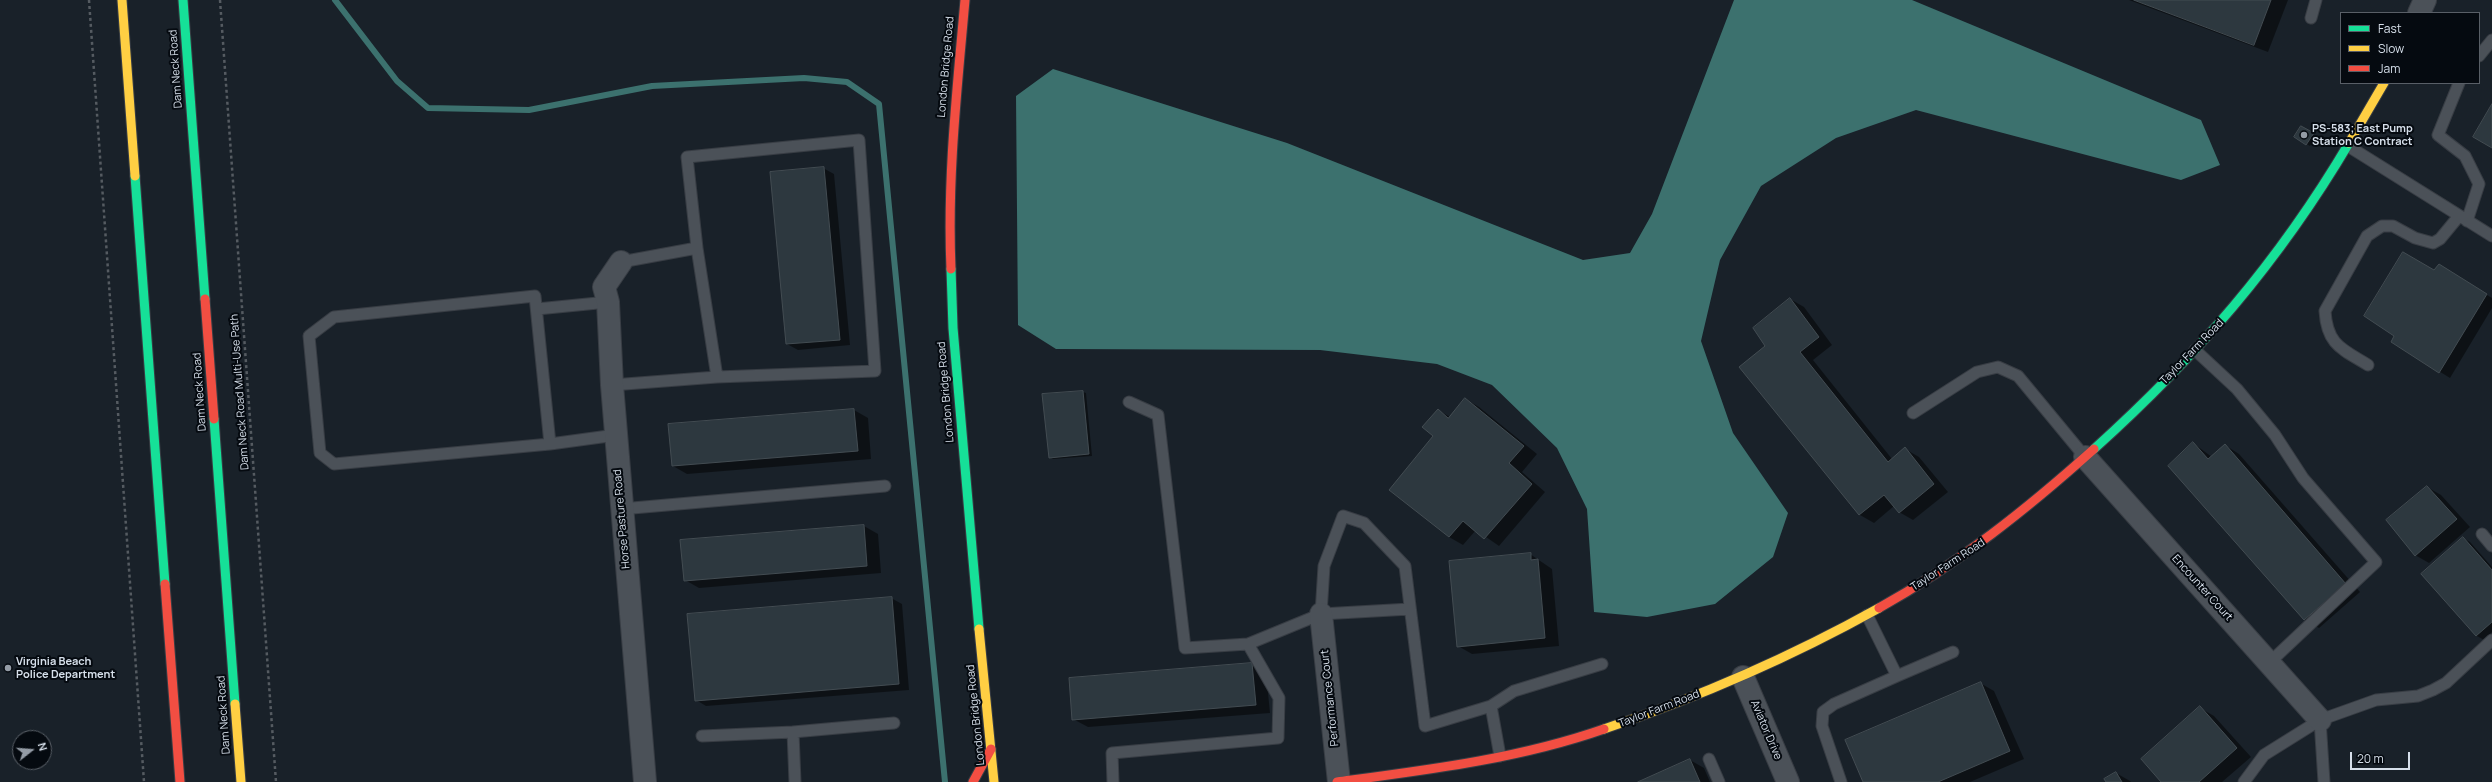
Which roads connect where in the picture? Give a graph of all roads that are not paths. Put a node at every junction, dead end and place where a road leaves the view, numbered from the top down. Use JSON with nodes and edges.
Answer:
{"nodes":[{"id":1,"x":122,"y":0,"type":"edge"},
{"id":2,"x":183,"y":0,"type":"edge"},
{"id":3,"x":965,"y":0,"type":"edge"},
{"id":4,"x":2316,"y":0,"type":"edge"},
{"id":5,"x":2425,"y":0,"type":"edge"},
{"id":6,"x":2419,"y":12,"type":"edge"},
{"id":7,"x":2310,"y":18,"type":"dead end"},
{"id":8,"x":2492,"y":40,"type":"edge"},
{"id":9,"x":2480,"y":55,"type":"edge"},
{"id":10,"x":2383,"y":84,"type":"edge"},
{"id":11,"x":2459,"y":84,"type":"edge"},
{"id":12,"x":2348,"y":146,"type":"junction"},
{"id":13,"x":2463,"y":218,"type":"junction"},
{"id":14,"x":2492,"y":236,"type":"edge"},
{"id":15,"x":697,"y":248,"type":"junction"},
{"id":16,"x":621,"y":262,"type":"joint"},
{"id":17,"x":608,"y":302,"type":"junction"},
{"id":18,"x":537,"y":309,"type":"junction"},
{"id":19,"x":2195,"y":350,"type":"junction"},
{"id":20,"x":2368,"y":365,"type":"dead end"},
{"id":21,"x":717,"y":377,"type":"junction"},
{"id":22,"x":612,"y":385,"type":"junction"},
{"id":23,"x":1129,"y":402,"type":"dead end"},
{"id":24,"x":1913,"y":413,"type":"dead end"},
{"id":25,"x":616,"y":435,"type":"junction"},
{"id":26,"x":550,"y":444,"type":"junction"},
{"id":27,"x":2085,"y":457,"type":"junction"},
{"id":28,"x":885,"y":486,"type":"dead end"},
{"id":29,"x":621,"y":509,"type":"junction"},
{"id":30,"x":2482,"y":534,"type":"dead end"},
{"id":31,"x":2492,"y":546,"type":"edge"},
{"id":32,"x":1410,"y":609,"type":"junction"},
{"id":33,"x":1321,"y":614,"type":"junction"},
{"id":34,"x":1867,"y":615,"type":"junction"},
{"id":35,"x":2492,"y":640,"type":"edge"},
{"id":36,"x":1248,"y":644,"type":"junction"},
{"id":37,"x":1953,"y":652,"type":"dead end"},
{"id":38,"x":2268,"y":663,"type":"junction"},
{"id":39,"x":1602,"y":664,"type":"dead end"},
{"id":40,"x":1897,"y":676,"type":"junction"},
{"id":41,"x":1743,"y":677,"type":"junction"},
{"id":42,"x":1491,"y":706,"type":"junction"},
{"id":43,"x":2320,"y":720,"type":"junction"},
{"id":44,"x":894,"y":722,"type":"dead end"},
{"id":45,"x":794,"y":732,"type":"junction"},
{"id":46,"x":702,"y":736,"type":"dead end"},
{"id":47,"x":991,"y":749,"type":"junction"},
{"id":48,"x":1500,"y":756,"type":"junction"},
{"id":49,"x":1709,"y":759,"type":"dead end"},
{"id":50,"x":180,"y":782,"type":"edge"},
{"id":51,"x":241,"y":782,"type":"edge"},
{"id":52,"x":644,"y":782,"type":"edge"},
{"id":53,"x":795,"y":782,"type":"edge"},
{"id":54,"x":973,"y":782,"type":"edge"},
{"id":55,"x":994,"y":782,"type":"edge"},
{"id":56,"x":1112,"y":782,"type":"edge"},
{"id":57,"x":1338,"y":782,"type":"edge"},
{"id":58,"x":1719,"y":782,"type":"edge"},
{"id":59,"x":1788,"y":782,"type":"edge"},
{"id":60,"x":1841,"y":782,"type":"edge"},
{"id":61,"x":2244,"y":782,"type":"edge"},
{"id":62,"x":2324,"y":782,"type":"edge"}],
"edges":[{"from":1,"to":50,"type":"street"},
{"from":2,"to":51,"type":"street","name":"Dam Neck Road"},
{"from":3,"to":47,"type":"street","name":"London Bridge Road"},
{"from":4,"to":7,"type":"lane"},
{"from":5,"to":6,"type":"street"},
{"from":8,"to":9,"type":"lane"},
{"from":10,"to":12,"type":"street","name":"Taylor Farm Road"},
{"from":11,"to":13,"type":"lane"},
{"from":12,"to":13,"type":"lane"},
{"from":12,"to":19,"type":"street","name":"Taylor Farm Road"},
{"from":13,"to":14,"type":"lane"},
{"from":13,"to":20,"type":"lane"},
{"from":15,"to":16,"type":"lane"},
{"from":15,"to":21,"type":"lane"},
{"from":15,"to":21,"type":"lane"},
{"from":16,"to":17,"type":"street","name":"Horse Pasture Road"},
{"from":17,"to":18,"type":"lane"},
{"from":17,"to":22,"type":"street","name":"Horse Pasture Road"},
{"from":18,"to":26,"type":"lane"},
{"from":18,"to":26,"type":"lane"},
{"from":19,"to":27,"type":"street","name":"Taylor Farm Road"},
{"from":19,"to":38,"type":"lane"},
{"from":21,"to":22,"type":"lane"},
{"from":22,"to":25,"type":"street","name":"Horse Pasture Road"},
{"from":23,"to":36,"type":"lane"},
{"from":24,"to":27,"type":"lane"},
{"from":25,"to":26,"type":"lane"},
{"from":25,"to":29,"type":"street","name":"Horse Pasture Road"},
{"from":27,"to":34,"type":"street","name":"Taylor Farm Road"},
{"from":27,"to":38,"type":"street","name":"Encounter Court"},
{"from":28,"to":29,"type":"lane"},
{"from":29,"to":52,"type":"street","name":"Horse Pasture Road"},
{"from":30,"to":31,"type":"lane"},
{"from":32,"to":33,"type":"lane"},
{"from":32,"to":33,"type":"lane"},
{"from":32,"to":42,"type":"lane"},
{"from":33,"to":36,"type":"lane"},
{"from":33,"to":57,"type":"street","name":"Performance Court"},
{"from":34,"to":40,"type":"lane"},
{"from":34,"to":41,"type":"street","name":"Taylor Farm Road"},
{"from":35,"to":43,"type":"lane"},
{"from":36,"to":56,"type":"lane"},
{"from":37,"to":40,"type":"lane"},
{"from":38,"to":43,"type":"street","name":"Encounter Court"},
{"from":39,"to":42,"type":"lane"},
{"from":40,"to":60,"type":"lane"},
{"from":41,"to":48,"type":"street","name":"Taylor Farm Road"},
{"from":41,"to":59,"type":"street","name":"Aviator Drive"},
{"from":42,"to":48,"type":"lane"},
{"from":43,"to":61,"type":"lane"},
{"from":43,"to":62,"type":"lane"},
{"from":44,"to":45,"type":"lane"},
{"from":45,"to":46,"type":"lane"},
{"from":45,"to":53,"type":"lane"},
{"from":47,"to":54,"type":"street"},
{"from":47,"to":55,"type":"street","name":"London Bridge Road"},
{"from":48,"to":57,"type":"street","name":"Taylor Farm Road"},
{"from":49,"to":58,"type":"lane"}]}
